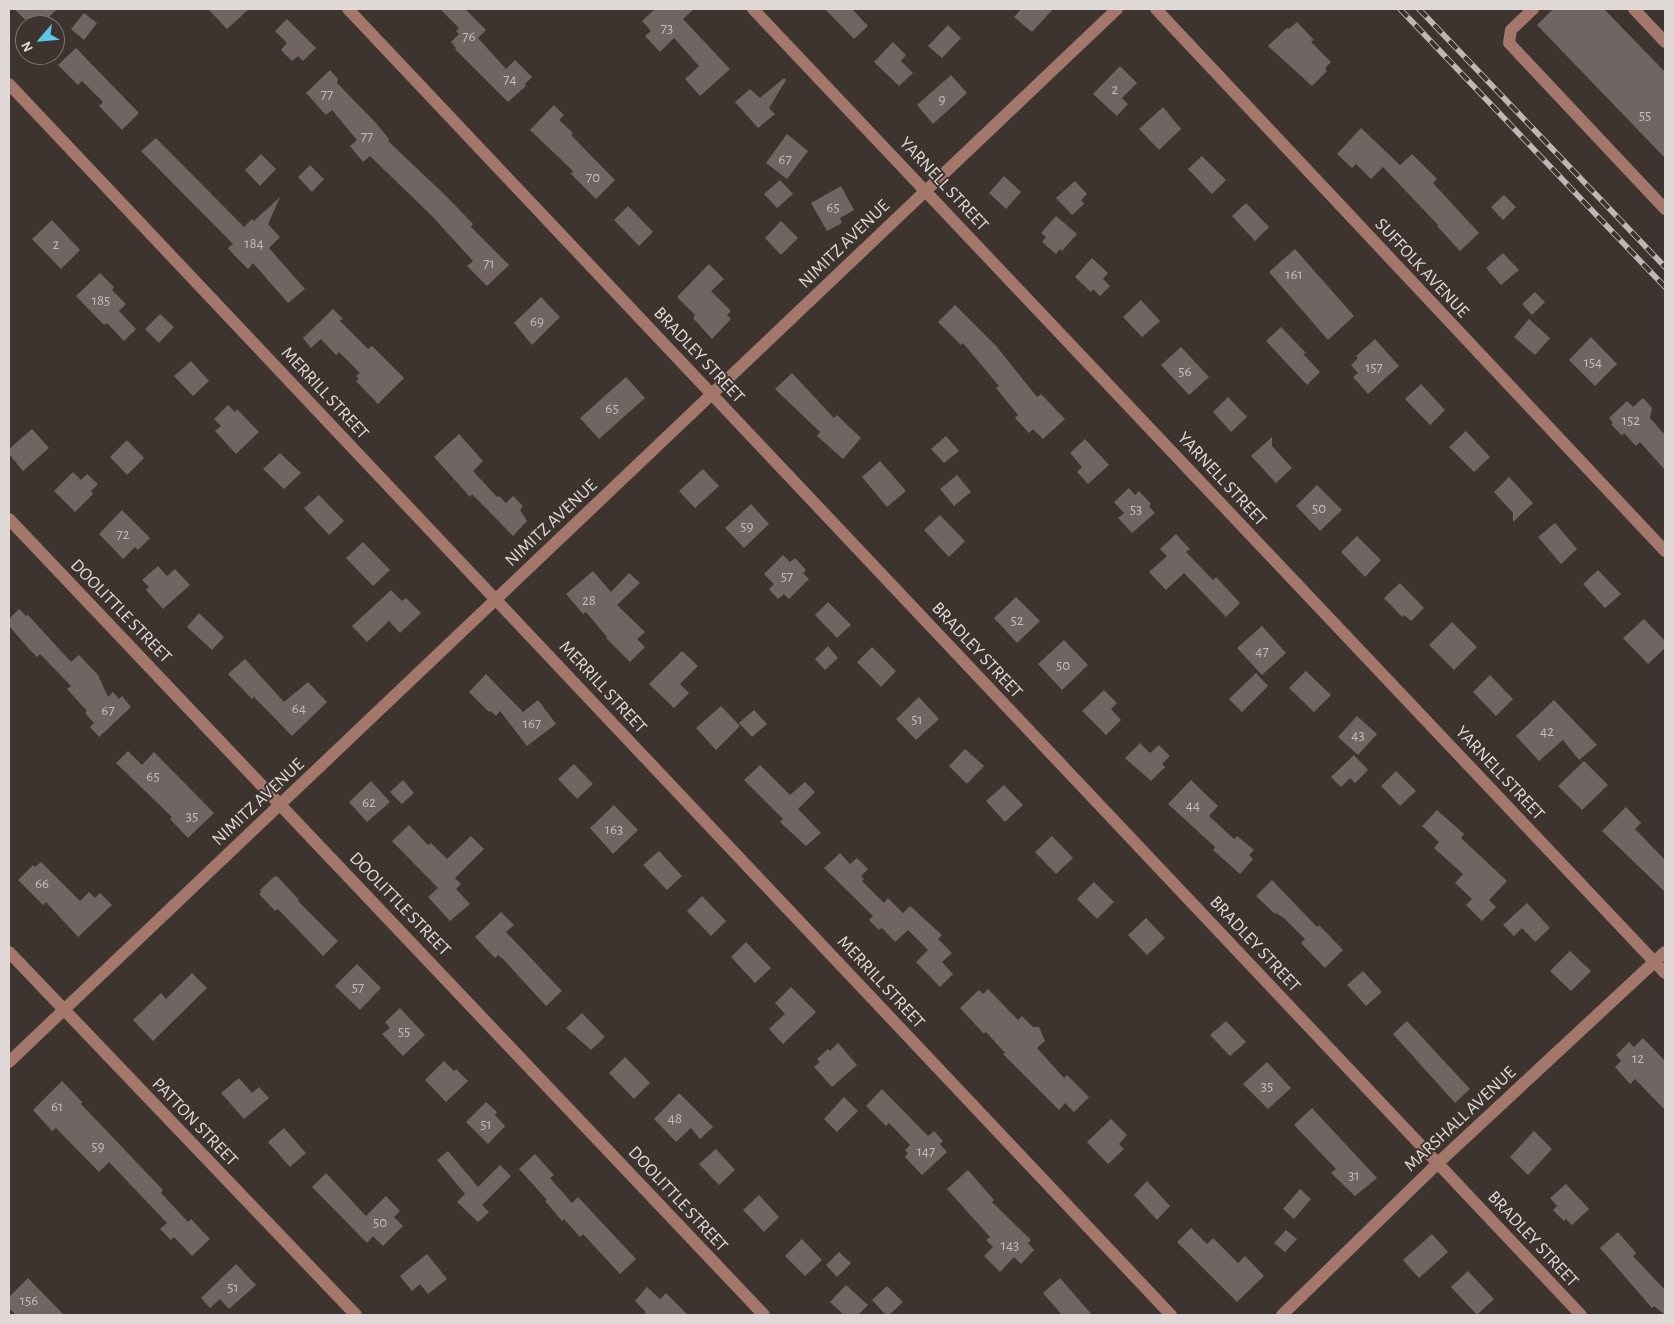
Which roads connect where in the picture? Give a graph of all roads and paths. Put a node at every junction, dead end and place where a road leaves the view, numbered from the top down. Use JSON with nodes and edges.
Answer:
{"nodes":[{"id":1,"x":348,"y":9,"type":"edge"},
{"id":2,"x":753,"y":9,"type":"edge"},
{"id":3,"x":1117,"y":9,"type":"edge"},
{"id":4,"x":1156,"y":9,"type":"edge"},
{"id":5,"x":1533,"y":9,"type":"edge"},
{"id":6,"x":1634,"y":9,"type":"edge"},
{"id":7,"x":1665,"y":42,"type":"edge"},
{"id":8,"x":9,"y":84,"type":"edge"},
{"id":9,"x":926,"y":191,"type":"junction"},
{"id":10,"x":1665,"y":209,"type":"edge"},
{"id":11,"x":712,"y":394,"type":"junction"},
{"id":12,"x":9,"y":519,"type":"edge"},
{"id":13,"x":1665,"y":551,"type":"edge"},
{"id":14,"x":496,"y":599,"type":"junction"},
{"id":15,"x":281,"y":804,"type":"junction"},
{"id":16,"x":9,"y":952,"type":"edge"},
{"id":17,"x":1665,"y":952,"type":"edge"},
{"id":18,"x":1655,"y":962,"type":"junction"},
{"id":19,"x":1665,"y":973,"type":"edge"},
{"id":20,"x":63,"y":1010,"type":"junction"},
{"id":21,"x":9,"y":1062,"type":"edge"},
{"id":22,"x":1438,"y":1164,"type":"junction"},
{"id":23,"x":356,"y":1315,"type":"edge"},
{"id":24,"x":764,"y":1315,"type":"edge"},
{"id":25,"x":1171,"y":1315,"type":"edge"},
{"id":26,"x":1282,"y":1315,"type":"edge"},
{"id":27,"x":1581,"y":1315,"type":"edge"}],
"edges":[{"from":1,"to":11,"type":"street","name":"BRADLEY STREET"},
{"from":2,"to":9,"type":"street","name":"YARNELL STREET"},
{"from":3,"to":9,"type":"street","name":"NIMITZ AVENUE"},
{"from":4,"to":13,"type":"street","name":"SUFFOLK AVENUE"},
{"from":5,"to":10,"type":"street"},
{"from":6,"to":7,"type":"street"},
{"from":8,"to":14,"type":"street","name":"MERRILL STREET"},
{"from":9,"to":11,"type":"street","name":"NIMITZ AVENUE"},
{"from":9,"to":18,"type":"street","name":"YARNELL STREET"},
{"from":11,"to":14,"type":"street","name":"NIMITZ AVENUE"},
{"from":11,"to":22,"type":"street","name":"BRADLEY STREET"},
{"from":12,"to":15,"type":"street","name":"DOOLITTLE STREET"},
{"from":14,"to":15,"type":"street","name":"NIMITZ AVENUE"},
{"from":14,"to":25,"type":"street","name":"MERRILL STREET"},
{"from":15,"to":20,"type":"street","name":"NIMITZ AVENUE"},
{"from":15,"to":24,"type":"street","name":"DOOLITTLE STREET"},
{"from":16,"to":20,"type":"street","name":"PATTON STREET"},
{"from":17,"to":18,"type":"street","name":"MARSHALL AVENUE"},
{"from":18,"to":19,"type":"street","name":"YARNELL STREET"},
{"from":18,"to":22,"type":"street","name":"MARSHALL AVENUE"},
{"from":20,"to":21,"type":"street","name":"NIMITZ AVENUE"},
{"from":20,"to":23,"type":"street","name":"PATTON STREET"},
{"from":22,"to":26,"type":"street","name":"MARSHALL AVENUE"},
{"from":22,"to":27,"type":"street","name":"BRADLEY STREET"}]}
